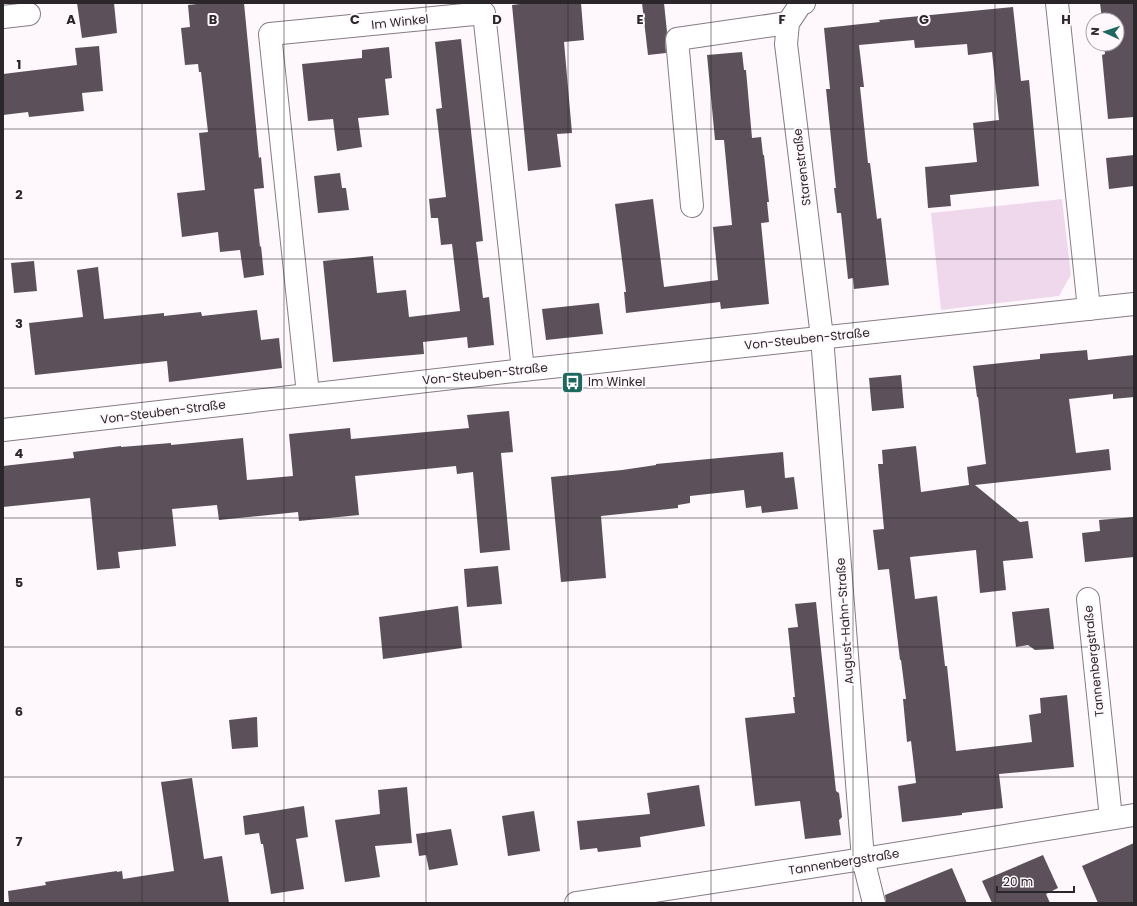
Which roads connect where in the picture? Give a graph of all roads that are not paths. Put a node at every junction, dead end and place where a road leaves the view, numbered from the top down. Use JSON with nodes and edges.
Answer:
{"nodes":[{"id":1,"x":804,"y":3,"type":"edge"},
{"id":2,"x":1057,"y":3,"type":"edge"},
{"id":3,"x":28,"y":14,"type":"dead end"},
{"id":4,"x":3,"y":17,"type":"edge"},
{"id":5,"x":788,"y":23,"type":"junction"},
{"id":6,"x":692,"y":206,"type":"dead end"},
{"id":7,"x":1134,"y":304,"type":"edge"},
{"id":8,"x":1090,"y":309,"type":"junction"},
{"id":9,"x":822,"y":337,"type":"junction"},
{"id":10,"x":523,"y":370,"type":"junction"},
{"id":11,"x":308,"y":394,"type":"junction"},
{"id":12,"x":3,"y":430,"type":"edge"},
{"id":13,"x":1088,"y":599,"type":"dead end"},
{"id":14,"x":1134,"y":815,"type":"edge"},
{"id":15,"x":1111,"y":818,"type":"junction"},
{"id":16,"x":863,"y":859,"type":"junction"},
{"id":17,"x":576,"y":903,"type":"edge"},
{"id":18,"x":874,"y":903,"type":"edge"}],
"edges":[{"from":1,"to":5,"type":"street","name":"Starenstraße"},
{"from":2,"to":8,"type":"street"},
{"from":3,"to":4,"type":"street"},
{"from":5,"to":6,"type":"street"},
{"from":5,"to":9,"type":"street","name":"Starenstraße"},
{"from":7,"to":8,"type":"street","name":"Von-Steuben-Straße"},
{"from":8,"to":9,"type":"street","name":"Von-Steuben-Straße"},
{"from":9,"to":10,"type":"street","name":"Von-Steuben-Straße"},
{"from":9,"to":16,"type":"street","name":"August-Hahn-Straße"},
{"from":10,"to":11,"type":"street","name":"Von-Steuben-Straße"},
{"from":10,"to":11,"type":"street","name":"Im Winkel"},
{"from":11,"to":12,"type":"street","name":"Von-Steuben-Straße"},
{"from":13,"to":15,"type":"street","name":"Tannenbergstraße"},
{"from":14,"to":15,"type":"street","name":"Tannenbergstraße"},
{"from":15,"to":16,"type":"street","name":"Tannenbergstraße"},
{"from":16,"to":17,"type":"street","name":"Tannenbergstraße"},
{"from":16,"to":18,"type":"street","name":"August-Hahn-Straße"}]}
